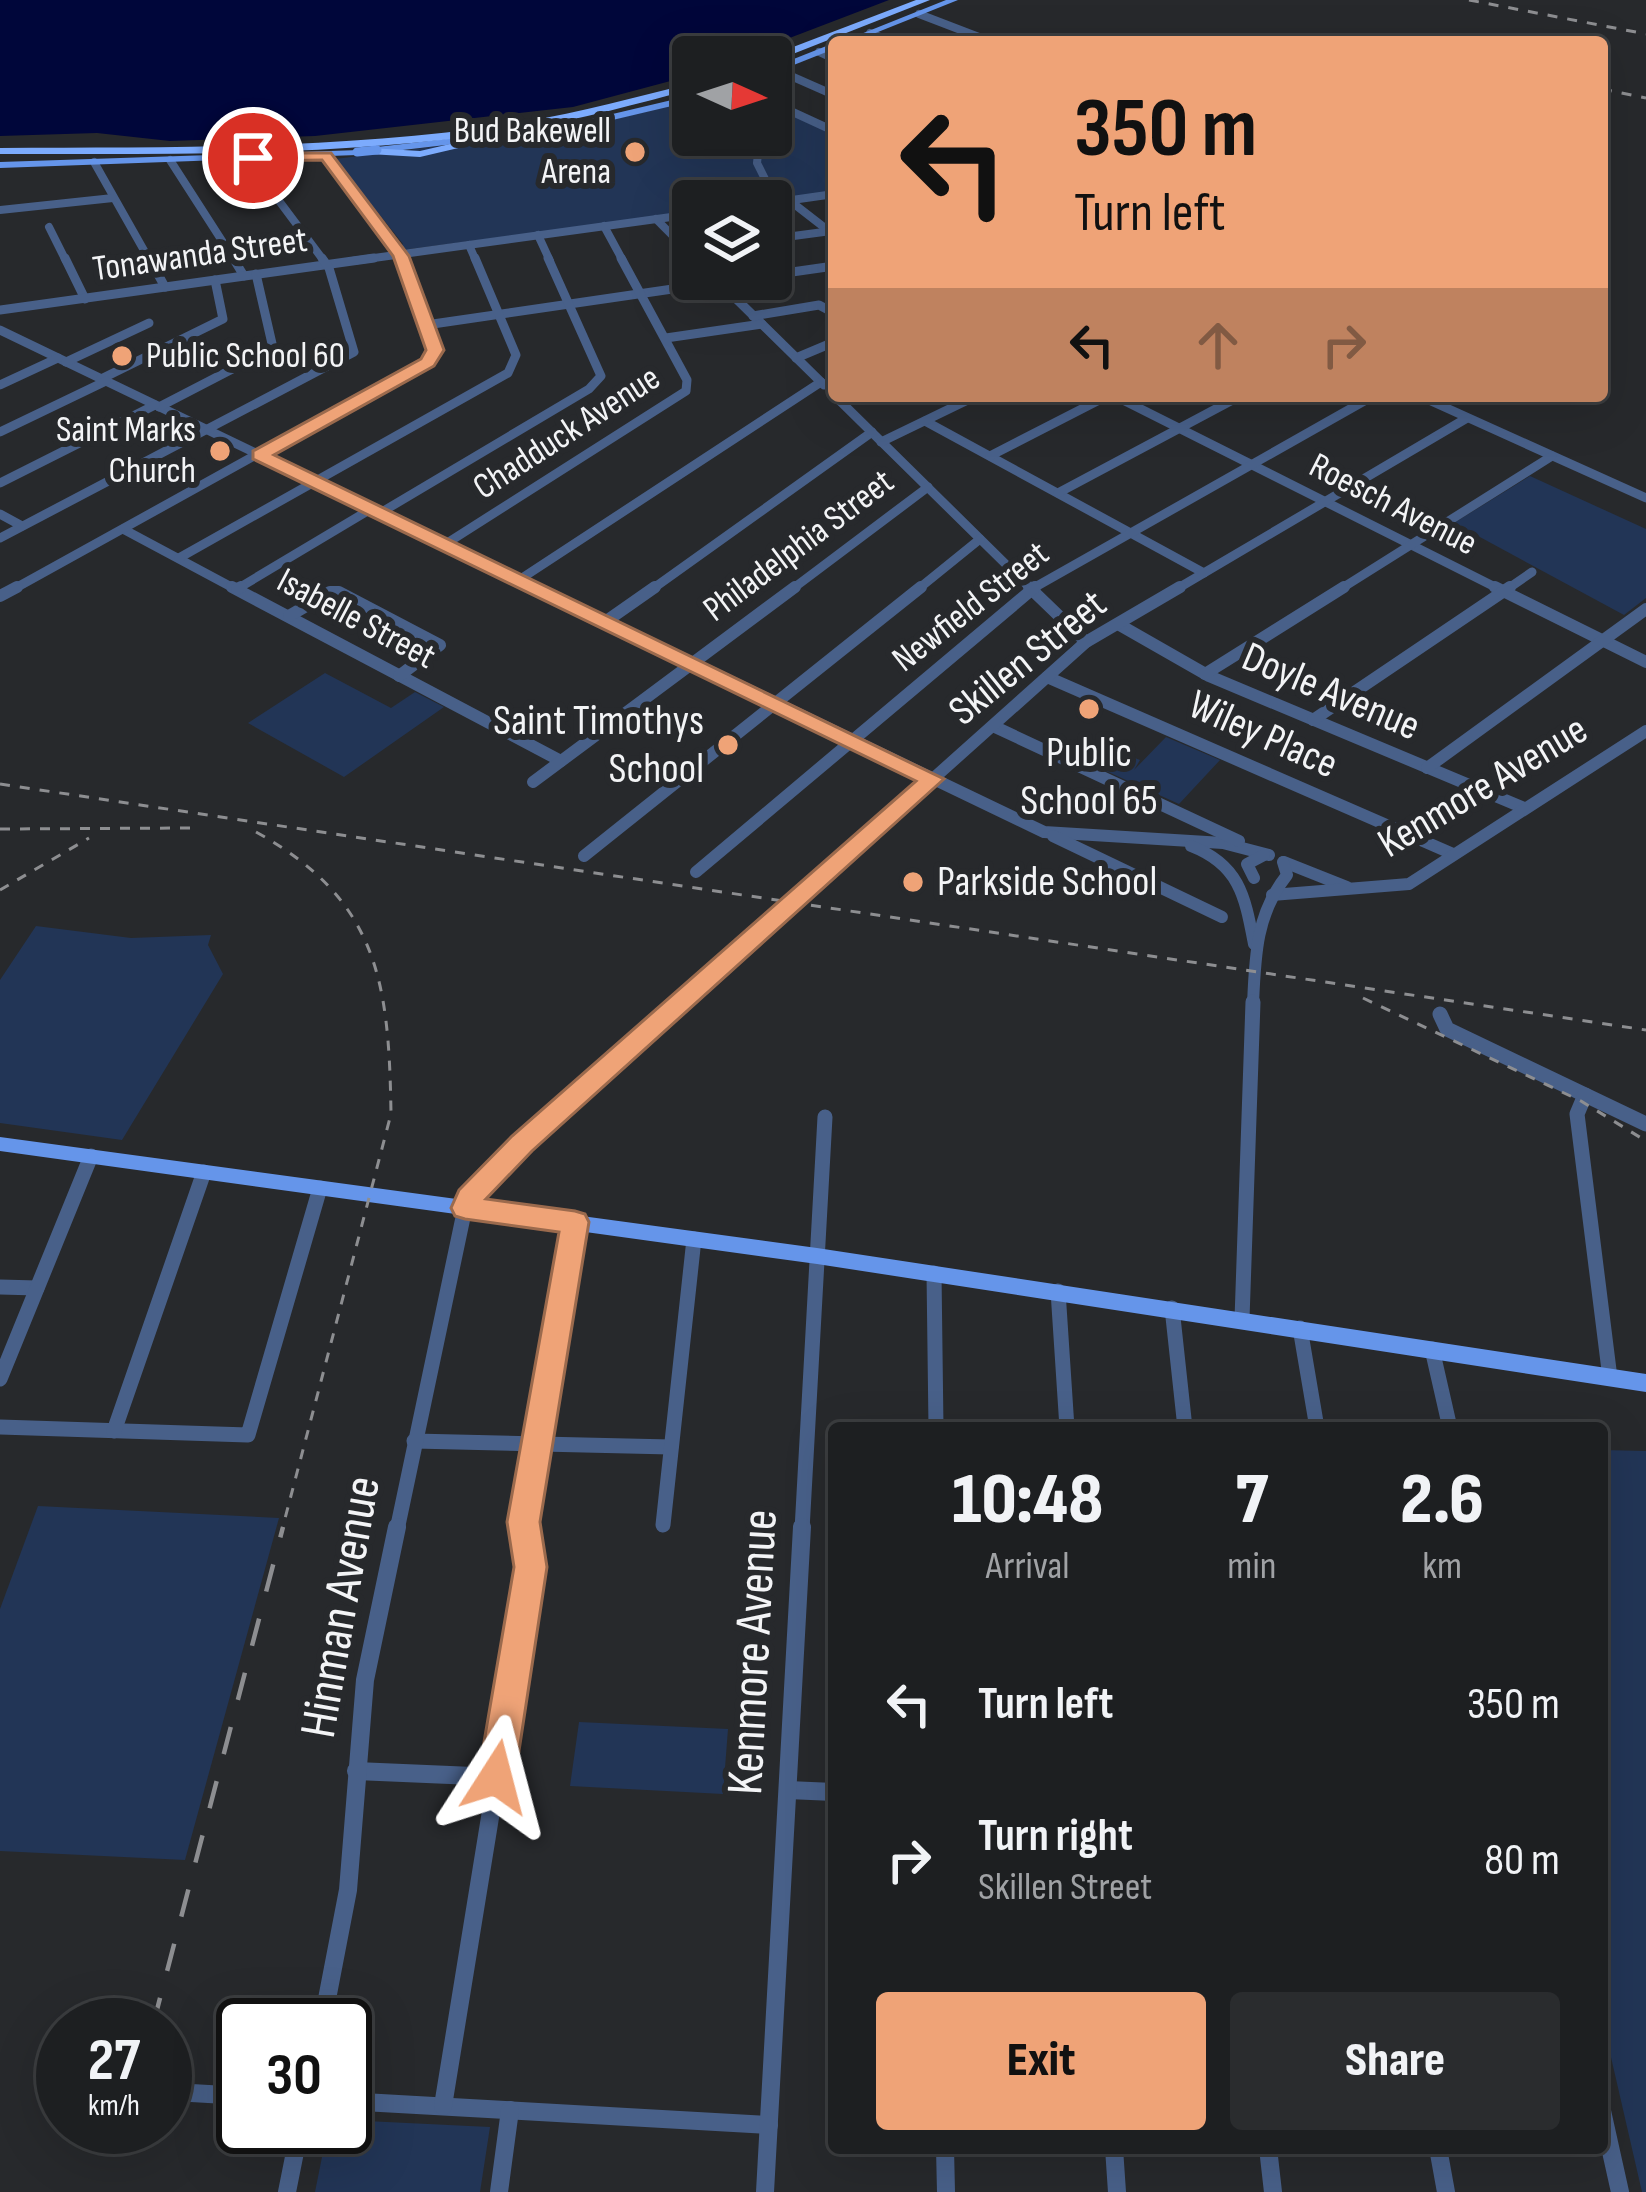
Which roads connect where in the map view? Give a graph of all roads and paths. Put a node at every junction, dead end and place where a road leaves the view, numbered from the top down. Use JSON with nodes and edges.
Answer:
{"nodes":[{"id":1,"x":912,"y":0,"type":"edge"},
{"id":2,"x":925,"y":0,"type":"edge"},
{"id":3,"x":954,"y":0,"type":"edge"},
{"id":4,"x":919,"y":14,"type":"junction"},
{"id":5,"x":870,"y":33,"type":"junction"},
{"id":6,"x":842,"y":36,"type":"edge"},
{"id":7,"x":862,"y":36,"type":"edge"},
{"id":8,"x":878,"y":36,"type":"edge"},
{"id":9,"x":976,"y":36,"type":"edge"},
{"id":10,"x":828,"y":42,"type":"edge"},
{"id":11,"x":792,"y":45,"type":"edge"},
{"id":12,"x":828,"y":48,"type":"edge"},
{"id":13,"x":819,"y":52,"type":"junction"},
{"id":14,"x":828,"y":56,"type":"edge"},
{"id":15,"x":792,"y":57,"type":"edge"},
{"id":16,"x":792,"y":60,"type":"edge"},
{"id":17,"x":792,"y":75,"type":"edge"},
{"id":18,"x":672,"y":89,"type":"edge"},
{"id":19,"x":672,"y":89,"type":"edge"},
{"id":20,"x":828,"y":92,"type":"edge"},
{"id":21,"x":672,"y":103,"type":"edge"},
{"id":22,"x":792,"y":112,"type":"edge"},
{"id":23,"x":828,"y":128,"type":"edge"},
{"id":24,"x":493,"y":136,"type":"junction"},
{"id":25,"x":309,"y":146,"type":"junction"},
{"id":26,"x":0,"y":149,"type":"edge"},
{"id":27,"x":326,"y":156,"type":"junction"},
{"id":28,"x":247,"y":158,"type":"junction"},
{"id":29,"x":170,"y":160,"type":"junction"},
{"id":30,"x":94,"y":162,"type":"junction"},
{"id":31,"x":0,"y":165,"type":"edge"},
{"id":32,"x":828,"y":195,"type":"edge"},
{"id":33,"x":113,"y":198,"type":"junction"},
{"id":34,"x":792,"y":200,"type":"edge"},
{"id":35,"x":792,"y":205,"type":"edge"},
{"id":36,"x":0,"y":210,"type":"edge"},
{"id":37,"x":672,"y":217,"type":"edge"},
{"id":38,"x":656,"y":219,"type":"junction"},
{"id":39,"x":604,"y":226,"type":"junction"},
{"id":40,"x":50,"y":227,"type":"dead end"},
{"id":41,"x":828,"y":229,"type":"edge"},
{"id":42,"x":828,"y":232,"type":"edge"},
{"id":43,"x":672,"y":234,"type":"edge"},
{"id":44,"x":538,"y":235,"type":"junction"},
{"id":45,"x":792,"y":237,"type":"edge"},
{"id":46,"x":470,"y":245,"type":"junction"},
{"id":47,"x":400,"y":254,"type":"junction"},
{"id":48,"x":325,"y":265,"type":"junction"},
{"id":49,"x":828,"y":267,"type":"edge"},
{"id":50,"x":792,"y":272,"type":"edge"},
{"id":51,"x":250,"y":275,"type":"junction"},
{"id":52,"x":215,"y":280,"type":"junction"},
{"id":53,"x":165,"y":287,"type":"junction"},
{"id":54,"x":672,"y":288,"type":"edge"},
{"id":55,"x":0,"y":290,"type":"edge"},
{"id":56,"x":641,"y":293,"type":"junction"},
{"id":57,"x":85,"y":298,"type":"junction"},
{"id":58,"x":738,"y":300,"type":"edge"},
{"id":59,"x":570,"y":304,"type":"junction"},
{"id":60,"x":4,"y":310,"type":"edge"},
{"id":61,"x":828,"y":310,"type":"edge"},
{"id":62,"x":499,"y":314,"type":"junction"},
{"id":63,"x":758,"y":320,"type":"junction"},
{"id":64,"x":149,"y":322,"type":"dead end"},
{"id":65,"x":426,"y":325,"type":"junction"},
{"id":66,"x":4,"y":336,"type":"edge"},
{"id":67,"x":666,"y":338,"type":"junction"},
{"id":68,"x":828,"y":345,"type":"edge"},
{"id":69,"x":796,"y":358,"type":"junction"},
{"id":70,"x":62,"y":360,"type":"junction"},
{"id":71,"x":103,"y":380,"type":"junction"},
{"id":72,"x":821,"y":382,"type":"junction"},
{"id":73,"x":0,"y":385,"type":"edge"},
{"id":74,"x":828,"y":388,"type":"edge"},
{"id":75,"x":843,"y":402,"type":"edge"},
{"id":76,"x":964,"y":402,"type":"edge"},
{"id":77,"x":1099,"y":402,"type":"edge"},
{"id":78,"x":1124,"y":402,"type":"edge"},
{"id":79,"x":1229,"y":402,"type":"edge"},
{"id":80,"x":1362,"y":402,"type":"edge"},
{"id":81,"x":1433,"y":402,"type":"edge"},
{"id":82,"x":157,"y":406,"type":"junction"},
{"id":83,"x":1467,"y":418,"type":"junction"},
{"id":84,"x":925,"y":421,"type":"junction"},
{"id":85,"x":1180,"y":428,"type":"junction"},
{"id":86,"x":208,"y":430,"type":"junction"},
{"id":87,"x":0,"y":432,"type":"edge"},
{"id":88,"x":872,"y":432,"type":"junction"},
{"id":89,"x":881,"y":442,"type":"junction"},
{"id":90,"x":260,"y":455,"type":"junction"},
{"id":91,"x":990,"y":456,"type":"junction"},
{"id":92,"x":1552,"y":456,"type":"junction"},
{"id":93,"x":1252,"y":464,"type":"junction"},
{"id":94,"x":314,"y":482,"type":"junction"},
{"id":95,"x":0,"y":483,"type":"edge"},
{"id":96,"x":928,"y":487,"type":"junction"},
{"id":97,"x":1058,"y":493,"type":"junction"},
{"id":98,"x":1646,"y":499,"type":"edge"},
{"id":99,"x":1325,"y":501,"type":"junction"},
{"id":100,"x":376,"y":512,"type":"junction"},
{"id":101,"x":0,"y":514,"type":"edge"},
{"id":102,"x":22,"y":526,"type":"junction"},
{"id":103,"x":124,"y":529,"type":"junction"},
{"id":104,"x":1131,"y":533,"type":"junction"},
{"id":105,"x":0,"y":538,"type":"edge"},
{"id":106,"x":980,"y":539,"type":"junction"},
{"id":107,"x":444,"y":544,"type":"junction"},
{"id":108,"x":1412,"y":544,"type":"junction"},
{"id":109,"x":179,"y":558,"type":"junction"},
{"id":110,"x":1532,"y":572,"type":"dead end"},
{"id":111,"x":1204,"y":573,"type":"junction"},
{"id":112,"x":519,"y":580,"type":"junction"},
{"id":113,"x":237,"y":589,"type":"junction"},
{"id":114,"x":1030,"y":589,"type":"junction"},
{"id":115,"x":1504,"y":591,"type":"junction"},
{"id":116,"x":0,"y":596,"type":"edge"},
{"id":117,"x":1646,"y":609,"type":"edge"},
{"id":118,"x":289,"y":616,"type":"junction"},
{"id":119,"x":604,"y":622,"type":"junction"},
{"id":120,"x":1118,"y":623,"type":"junction"},
{"id":121,"x":1603,"y":641,"type":"junction"},
{"id":122,"x":1086,"y":642,"type":"junction"},
{"id":123,"x":1646,"y":662,"type":"edge"},
{"id":124,"x":690,"y":664,"type":"junction"},
{"id":125,"x":1205,"y":674,"type":"junction"},
{"id":126,"x":399,"y":676,"type":"junction"},
{"id":127,"x":1048,"y":677,"type":"junction"},
{"id":128,"x":774,"y":704,"type":"junction"},
{"id":129,"x":1313,"y":720,"type":"junction"},
{"id":130,"x":993,"y":726,"type":"junction"},
{"id":131,"x":1646,"y":731,"type":"edge"},
{"id":132,"x":851,"y":741,"type":"junction"},
{"id":133,"x":561,"y":761,"type":"junction"},
{"id":134,"x":1427,"y":768,"type":"junction"},
{"id":135,"x":932,"y":779,"type":"junction"},
{"id":136,"x":533,"y":782,"type":"dead end"},
{"id":137,"x":1524,"y":808,"type":"junction"},
{"id":138,"x":1044,"y":832,"type":"junction"},
{"id":139,"x":1145,"y":838,"type":"junction"},
{"id":140,"x":1248,"y":847,"type":"junction"},
{"id":141,"x":1453,"y":854,"type":"junction"},
{"id":142,"x":1269,"y":855,"type":"junction"},
{"id":143,"x":584,"y":856,"type":"dead end"},
{"id":144,"x":1283,"y":862,"type":"junction"},
{"id":145,"x":696,"y":872,"type":"dead end"},
{"id":146,"x":1261,"y":882,"type":"junction"},
{"id":147,"x":1352,"y":889,"type":"junction"},
{"id":148,"x":1222,"y":917,"type":"dead end"},
{"id":149,"x":1256,"y":952,"type":"junction"},
{"id":150,"x":1440,"y":1014,"type":"dead end"},
{"id":151,"x":1585,"y":1095,"type":"junction"},
{"id":152,"x":825,"y":1117,"type":"dead end"},
{"id":153,"x":1646,"y":1124,"type":"edge"},
{"id":154,"x":0,"y":1144,"type":"edge"},
{"id":155,"x":91,"y":1156,"type":"junction"},
{"id":156,"x":204,"y":1172,"type":"junction"},
{"id":157,"x":320,"y":1188,"type":"junction"},
{"id":158,"x":465,"y":1208,"type":"junction"},
{"id":159,"x":575,"y":1222,"type":"junction"},
{"id":160,"x":694,"y":1239,"type":"junction"},
{"id":161,"x":817,"y":1256,"type":"junction"},
{"id":162,"x":934,"y":1273,"type":"junction"},
{"id":163,"x":0,"y":1287,"type":"edge"},
{"id":164,"x":37,"y":1288,"type":"junction"},
{"id":165,"x":1058,"y":1292,"type":"junction"},
{"id":166,"x":1172,"y":1308,"type":"junction"},
{"id":167,"x":1242,"y":1318,"type":"junction"},
{"id":168,"x":1300,"y":1328,"type":"junction"},
{"id":169,"x":1432,"y":1348,"type":"junction"},
{"id":170,"x":1610,"y":1378,"type":"junction"},
{"id":171,"x":0,"y":1379,"type":"edge"},
{"id":172,"x":1646,"y":1383,"type":"edge"},
{"id":173,"x":936,"y":1422,"type":"edge"},
{"id":174,"x":1067,"y":1422,"type":"edge"},
{"id":175,"x":1184,"y":1422,"type":"edge"},
{"id":176,"x":1316,"y":1422,"type":"edge"},
{"id":177,"x":1449,"y":1422,"type":"edge"},
{"id":178,"x":0,"y":1427,"type":"edge"},
{"id":179,"x":114,"y":1430,"type":"junction"},
{"id":180,"x":414,"y":1441,"type":"junction"},
{"id":181,"x":537,"y":1444,"type":"junction"},
{"id":182,"x":671,"y":1447,"type":"junction"},
{"id":183,"x":663,"y":1525,"type":"dead end"},
{"id":184,"x":356,"y":1771,"type":"junction"},
{"id":185,"x":496,"y":1777,"type":"junction"},
{"id":186,"x":788,"y":1790,"type":"junction"},
{"id":187,"x":828,"y":1792,"type":"edge"},
{"id":188,"x":327,"y":1998,"type":"edge"},
{"id":189,"x":372,"y":2102,"type":"edge"},
{"id":190,"x":443,"y":2105,"type":"junction"},
{"id":191,"x":510,"y":2110,"type":"junction"},
{"id":192,"x":769,"y":2125,"type":"junction"},
{"id":193,"x":1608,"y":2138,"type":"edge"},
{"id":194,"x":294,"y":2154,"type":"edge"},
{"id":195,"x":945,"y":2154,"type":"edge"},
{"id":196,"x":1114,"y":2154,"type":"edge"},
{"id":197,"x":1269,"y":2154,"type":"edge"},
{"id":198,"x":1439,"y":2154,"type":"edge"},
{"id":199,"x":286,"y":2192,"type":"edge"},
{"id":200,"x":499,"y":2192,"type":"edge"},
{"id":201,"x":765,"y":2192,"type":"edge"},
{"id":202,"x":946,"y":2192,"type":"edge"},
{"id":203,"x":1117,"y":2192,"type":"edge"},
{"id":204,"x":1273,"y":2192,"type":"edge"},
{"id":205,"x":1446,"y":2192,"type":"edge"},
{"id":206,"x":1620,"y":2192,"type":"edge"}],
"edges":[{"from":1,"to":11,"type":"highway"},
{"from":2,"to":6,"type":"highway"},
{"from":3,"to":4,"type":"main road"},
{"from":4,"to":5,"type":"main road"},
{"from":4,"to":9,"type":"street"},
{"from":5,"to":7,"type":"main road"},
{"from":5,"to":8,"type":"street"},
{"from":10,"to":15,"type":"highway"},
{"from":12,"to":13,"type":"main road"},
{"from":13,"to":14,"type":"street"},
{"from":13,"to":16,"type":"main road"},
{"from":17,"to":20,"type":"street"},
{"from":18,"to":25,"type":"highway"},
{"from":19,"to":26,"type":"highway"},
{"from":21,"to":24,"type":"main road"},
{"from":22,"to":23,"type":"street"},
{"from":24,"to":25,"type":"highway"},
{"from":24,"to":27,"type":"main road","bridge":true},
{"from":25,"to":26,"type":"highway"},
{"from":27,"to":28,"type":"main road"},
{"from":27,"to":47,"type":"street"},
{"from":28,"to":29,"type":"main road"},
{"from":28,"to":48,"type":"street"},
{"from":29,"to":30,"type":"main road"},
{"from":29,"to":51,"type":"street"},
{"from":30,"to":31,"type":"main road"},
{"from":30,"to":33,"type":"street"},
{"from":32,"to":34,"type":"street"},
{"from":33,"to":36,"type":"street"},
{"from":33,"to":53,"type":"street"},
{"from":35,"to":41,"type":"street"},
{"from":37,"to":38,"type":"street","name":"Tonawanda Street"},
{"from":38,"to":39,"type":"street","name":"Tonawanda Street"},
{"from":38,"to":43,"type":"street"},
{"from":39,"to":44,"type":"street","name":"Tonawanda Street"},
{"from":39,"to":56,"type":"street","name":"Chadduck Avenue"},
{"from":40,"to":57,"type":"street"},
{"from":42,"to":45,"type":"street"},
{"from":44,"to":46,"type":"street","name":"Tonawanda Street"},
{"from":44,"to":59,"type":"street"},
{"from":46,"to":47,"type":"street","name":"Tonawanda Street"},
{"from":46,"to":62,"type":"street"},
{"from":47,"to":48,"type":"street","name":"Tonawanda Street"},
{"from":47,"to":65,"type":"street"},
{"from":48,"to":51,"type":"street","name":"Tonawanda Street"},
{"from":48,"to":86,"type":"street"},
{"from":49,"to":50,"type":"street"},
{"from":51,"to":52,"type":"street","name":"Tonawanda Street"},
{"from":51,"to":82,"type":"street"},
{"from":52,"to":53,"type":"street","name":"Tonawanda Street"},
{"from":52,"to":71,"type":"street"},
{"from":53,"to":57,"type":"street","name":"Tonawanda Street"},
{"from":54,"to":56,"type":"street"},
{"from":55,"to":60,"type":"street"},
{"from":56,"to":59,"type":"street"},
{"from":56,"to":67,"type":"street","name":"Chadduck Avenue"},
{"from":57,"to":60,"type":"street","name":"Tonawanda Street"},
{"from":58,"to":63,"type":"street"},
{"from":59,"to":62,"type":"street"},
{"from":59,"to":100,"type":"street"},
{"from":61,"to":63,"type":"street"},
{"from":62,"to":65,"type":"street"},
{"from":62,"to":94,"type":"street"},
{"from":63,"to":67,"type":"street"},
{"from":63,"to":69,"type":"street"},
{"from":64,"to":70,"type":"street"},
{"from":65,"to":90,"type":"street"},
{"from":66,"to":70,"type":"street"},
{"from":67,"to":107,"type":"street","name":"Chadduck Avenue"},
{"from":68,"to":69,"type":"street"},
{"from":69,"to":72,"type":"street"},
{"from":70,"to":71,"type":"street"},
{"from":70,"to":73,"type":"street"},
{"from":71,"to":82,"type":"street"},
{"from":71,"to":87,"type":"street"},
{"from":72,"to":74,"type":"street"},
{"from":72,"to":112,"type":"street"},
{"from":75,"to":88,"type":"street"},
{"from":76,"to":84,"type":"street"},
{"from":77,"to":91,"type":"street"},
{"from":78,"to":85,"type":"street","name":"Roesch Avenue"},
{"from":79,"to":85,"type":"street"},
{"from":80,"to":93,"type":"street","name":"Newfield Street"},
{"from":81,"to":83,"type":"street"},
{"from":82,"to":86,"type":"street"},
{"from":82,"to":95,"type":"street"},
{"from":83,"to":92,"type":"street"},
{"from":83,"to":99,"type":"street","name":"Skillen Street"},
{"from":84,"to":89,"type":"street"},
{"from":84,"to":91,"type":"street"},
{"from":85,"to":93,"type":"street","name":"Roesch Avenue"},
{"from":85,"to":97,"type":"street"},
{"from":86,"to":90,"type":"street"},
{"from":86,"to":102,"type":"street"},
{"from":88,"to":89,"type":"street"},
{"from":88,"to":119,"type":"street"},
{"from":89,"to":96,"type":"street"},
{"from":90,"to":94,"type":"street"},
{"from":90,"to":103,"type":"street"},
{"from":91,"to":97,"type":"street"},
{"from":92,"to":98,"type":"street"},
{"from":92,"to":108,"type":"street"},
{"from":93,"to":99,"type":"street","name":"Roesch Avenue"},
{"from":93,"to":104,"type":"street","name":"Newfield Street"},
{"from":94,"to":100,"type":"street"},
{"from":94,"to":109,"type":"street"},
{"from":96,"to":106,"type":"street"},
{"from":96,"to":124,"type":"street","name":"Philadelphia Street"},
{"from":97,"to":104,"type":"street"},
{"from":99,"to":108,"type":"street","name":"Roesch Avenue"},
{"from":99,"to":111,"type":"street","name":"Skillen Street"},
{"from":100,"to":107,"type":"street"},
{"from":100,"to":113,"type":"street"},
{"from":101,"to":102,"type":"street"},
{"from":102,"to":105,"type":"street"},
{"from":103,"to":109,"type":"street","name":"Isabelle Street"},
{"from":103,"to":116,"type":"street"},
{"from":104,"to":111,"type":"street"},
{"from":104,"to":114,"type":"street","name":"Newfield Street"},
{"from":106,"to":114,"type":"street"},
{"from":106,"to":128,"type":"street"},
{"from":107,"to":112,"type":"street"},
{"from":108,"to":115,"type":"street","name":"Roesch Avenue"},
{"from":108,"to":125,"type":"street"},
{"from":109,"to":113,"type":"street","name":"Isabelle Street"},
{"from":110,"to":115,"type":"street"},
{"from":111,"to":120,"type":"street","name":"Skillen Street"},
{"from":112,"to":119,"type":"street"},
{"from":113,"to":118,"type":"street","name":"Isabelle Street"},
{"from":114,"to":122,"type":"street"},
{"from":114,"to":132,"type":"street","name":"Newfield Street"},
{"from":115,"to":121,"type":"street","name":"Roesch Avenue"},
{"from":115,"to":129,"type":"street"},
{"from":117,"to":121,"type":"street"},
{"from":118,"to":126,"type":"street","name":"Isabelle Street"},
{"from":118,"to":126,"type":"street"},
{"from":119,"to":124,"type":"street"},
{"from":120,"to":122,"type":"street","name":"Skillen Street"},
{"from":120,"to":125,"type":"street","name":"Doyle Avenue"},
{"from":121,"to":123,"type":"street","name":"Roesch Avenue"},
{"from":121,"to":134,"type":"street"},
{"from":122,"to":127,"type":"street","name":"Skillen Street"},
{"from":124,"to":128,"type":"street"},
{"from":124,"to":133,"type":"street","name":"Philadelphia Street"},
{"from":125,"to":129,"type":"street","name":"Doyle Avenue"},
{"from":126,"to":133,"type":"street","name":"Isabelle Street"},
{"from":127,"to":130,"type":"street","name":"Skillen Street"},
{"from":127,"to":141,"type":"street","name":"Wiley Place"},
{"from":128,"to":132,"type":"street"},
{"from":128,"to":143,"type":"street"},
{"from":129,"to":134,"type":"street","name":"Doyle Avenue"},
{"from":130,"to":135,"type":"street","name":"Skillen Street"},
{"from":130,"to":140,"type":"street"},
{"from":131,"to":137,"type":"street","name":"Kenmore Avenue"},
{"from":132,"to":135,"type":"street"},
{"from":132,"to":145,"type":"street","name":"Newfield Street"},
{"from":133,"to":136,"type":"street","name":"Philadelphia Street"},
{"from":134,"to":137,"type":"street","name":"Doyle Avenue"},
{"from":135,"to":138,"type":"street"},
{"from":135,"to":158,"type":"street","name":"Skillen Street"},
{"from":137,"to":141,"type":"street","name":"Kenmore Avenue"},
{"from":138,"to":139,"type":"street"},
{"from":138,"to":148,"type":"street"},
{"from":139,"to":140,"type":"street"},
{"from":139,"to":146,"type":"street"},
{"from":140,"to":142,"type":"street","name":"Kenmore Avenue"},
{"from":141,"to":147,"type":"street","name":"Kenmore Avenue"},
{"from":142,"to":144,"type":"street","name":"Kenmore Avenue"},
{"from":142,"to":146,"type":"street"},
{"from":144,"to":146,"type":"street"},
{"from":144,"to":147,"type":"street","name":"Kenmore Avenue"},
{"from":146,"to":147,"type":"street","name":"Kenmore Avenue"},
{"from":146,"to":149,"type":"street"},
{"from":146,"to":149,"type":"street"},
{"from":149,"to":167,"type":"street"},
{"from":150,"to":151,"type":"street"},
{"from":151,"to":153,"type":"street"},
{"from":151,"to":170,"type":"street"},
{"from":152,"to":161,"type":"street","name":"Kenmore Avenue"},
{"from":154,"to":155,"type":"main road"},
{"from":155,"to":156,"type":"main road"},
{"from":155,"to":164,"type":"street"},
{"from":156,"to":157,"type":"main road"},
{"from":156,"to":179,"type":"street"},
{"from":157,"to":158,"type":"main road"},
{"from":157,"to":179,"type":"street"},
{"from":158,"to":159,"type":"main road"},
{"from":158,"to":180,"type":"street","name":"Hinman Avenue"},
{"from":159,"to":160,"type":"main road"},
{"from":159,"to":181,"type":"street"},
{"from":160,"to":161,"type":"main road"},
{"from":160,"to":182,"type":"street"},
{"from":161,"to":162,"type":"main road"},
{"from":161,"to":186,"type":"street","name":"Kenmore Avenue"},
{"from":162,"to":165,"type":"main road"},
{"from":162,"to":173,"type":"street"},
{"from":163,"to":164,"type":"street"},
{"from":164,"to":171,"type":"street"},
{"from":165,"to":166,"type":"main road"},
{"from":165,"to":174,"type":"street"},
{"from":166,"to":167,"type":"main road"},
{"from":166,"to":175,"type":"street"},
{"from":167,"to":168,"type":"main road"},
{"from":168,"to":169,"type":"main road"},
{"from":168,"to":176,"type":"street"},
{"from":169,"to":170,"type":"main road"},
{"from":169,"to":177,"type":"street"},
{"from":170,"to":172,"type":"main road"},
{"from":178,"to":179,"type":"street"},
{"from":180,"to":181,"type":"street"},
{"from":180,"to":184,"type":"street","name":"Hinman Avenue"},
{"from":181,"to":182,"type":"street"},
{"from":181,"to":185,"type":"street"},
{"from":182,"to":183,"type":"street"},
{"from":184,"to":185,"type":"street"},
{"from":184,"to":188,"type":"street","name":"Hinman Avenue"},
{"from":185,"to":190,"type":"street"},
{"from":186,"to":187,"type":"street"},
{"from":186,"to":192,"type":"street","name":"Kenmore Avenue"},
{"from":189,"to":190,"type":"street"},
{"from":190,"to":191,"type":"street"},
{"from":191,"to":192,"type":"street"},
{"from":191,"to":200,"type":"street"},
{"from":192,"to":201,"type":"street","name":"Kenmore Avenue"},
{"from":193,"to":206,"type":"street"},
{"from":194,"to":199,"type":"street"},
{"from":195,"to":202,"type":"street"},
{"from":196,"to":203,"type":"street"},
{"from":197,"to":204,"type":"street"},
{"from":198,"to":205,"type":"street"}]}
